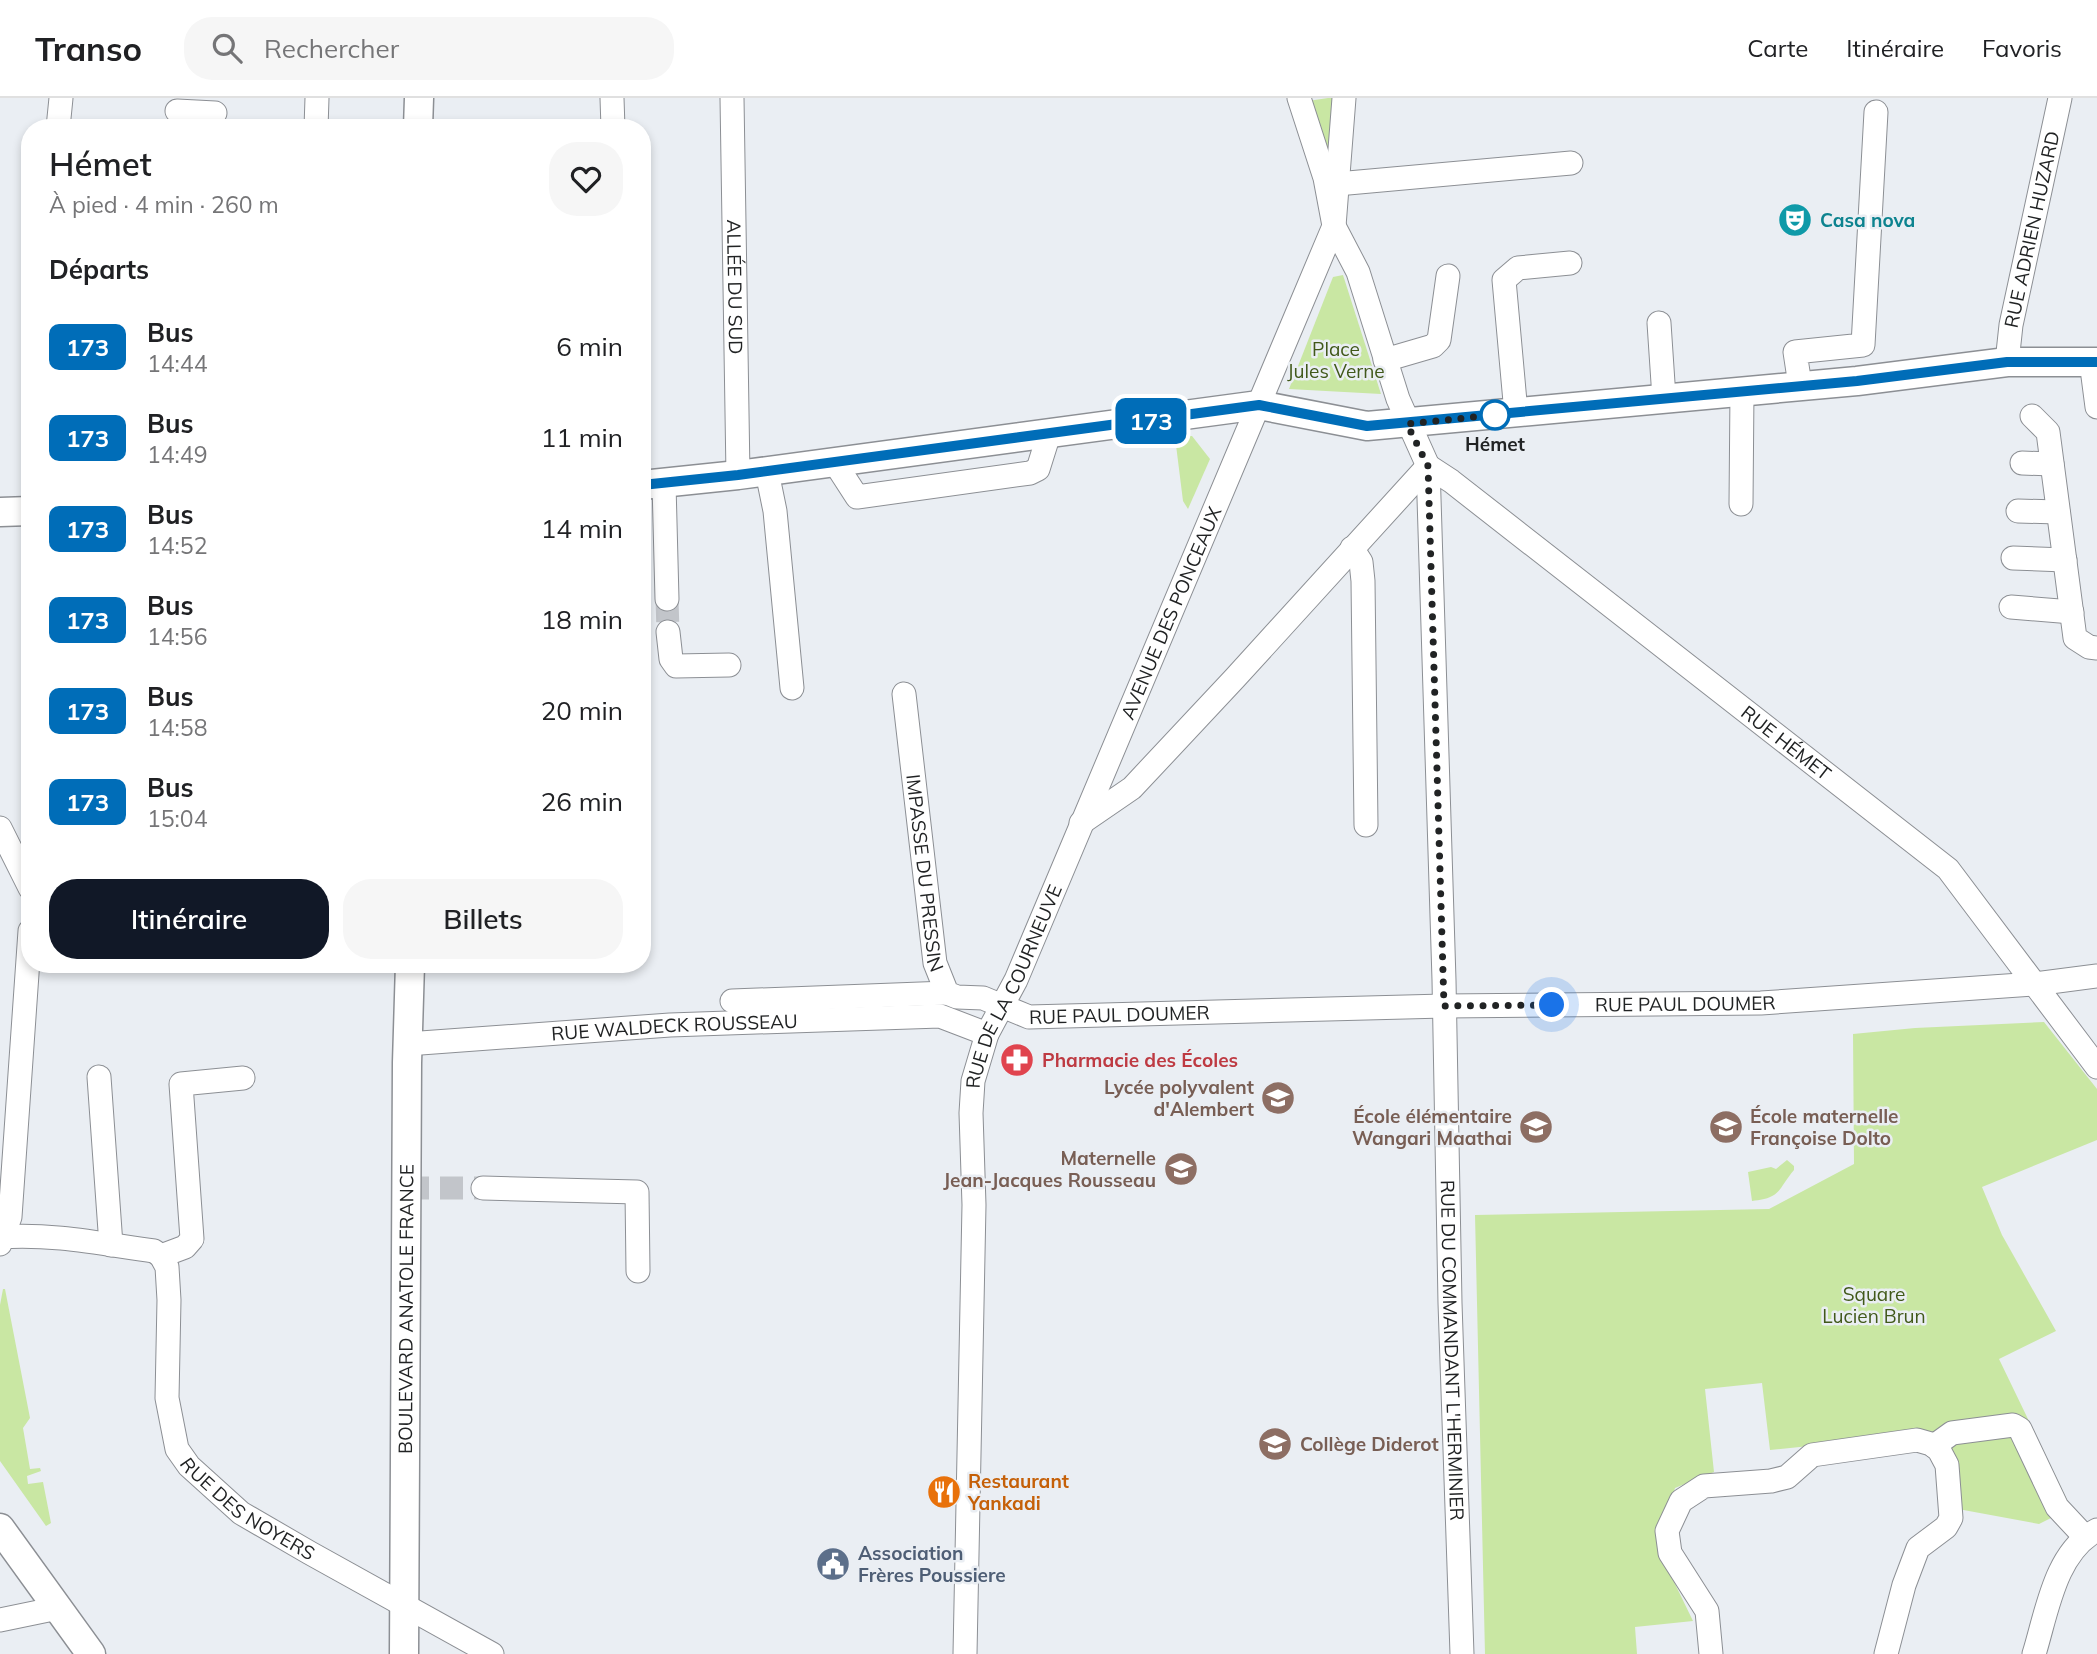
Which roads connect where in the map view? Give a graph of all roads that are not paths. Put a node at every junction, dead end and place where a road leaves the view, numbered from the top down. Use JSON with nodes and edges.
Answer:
{"nodes":[{"id":1,"x":61,"y":98,"type":"edge"},
{"id":2,"x":317,"y":98,"type":"edge"},
{"id":3,"x":419,"y":98,"type":"edge"},
{"id":4,"x":612,"y":98,"type":"edge"},
{"id":5,"x":732,"y":98,"type":"edge"},
{"id":6,"x":1299,"y":98,"type":"edge"},
{"id":7,"x":1344,"y":98,"type":"edge"},
{"id":8,"x":2060,"y":98,"type":"edge"},
{"id":9,"x":177,"y":112,"type":"edge"},
{"id":10,"x":1876,"y":112,"type":"dead end"},
{"id":11,"x":215,"y":113,"type":"dead end"},
{"id":12,"x":59,"y":119,"type":"edge"},
{"id":13,"x":316,"y":119,"type":"edge"},
{"id":14,"x":418,"y":119,"type":"edge"},
{"id":15,"x":613,"y":119,"type":"edge"},
{"id":16,"x":1572,"y":163,"type":"dead end"},
{"id":17,"x":1337,"y":184,"type":"junction"},
{"id":18,"x":1334,"y":226,"type":"junction"},
{"id":19,"x":1570,"y":263,"type":"dead end"},
{"id":20,"x":1448,"y":276,"type":"dead end"},
{"id":21,"x":1659,"y":323,"type":"dead end"},
{"id":22,"x":1385,"y":360,"type":"junction"},
{"id":23,"x":2007,"y":362,"type":"junction"},
{"id":24,"x":2094,"y":362,"type":"edge"},
{"id":25,"x":1800,"y":385,"type":"junction"},
{"id":26,"x":1742,"y":391,"type":"junction"},
{"id":27,"x":1664,"y":398,"type":"junction"},
{"id":28,"x":1259,"y":405,"type":"junction"},
{"id":29,"x":2097,"y":407,"type":"edge"},
{"id":30,"x":1516,"y":413,"type":"junction"},
{"id":31,"x":2032,"y":416,"type":"dead end"},
{"id":32,"x":1407,"y":424,"type":"junction"},
{"id":33,"x":2022,"y":463,"type":"dead end"},
{"id":34,"x":2052,"y":464,"type":"junction"},
{"id":35,"x":1428,"y":466,"type":"junction"},
{"id":36,"x":767,"y":472,"type":"junction"},
{"id":37,"x":738,"y":475,"type":"junction"},
{"id":38,"x":653,"y":484,"type":"edge"},
{"id":39,"x":1741,"y":504,"type":"dead end"},
{"id":40,"x":21,"y":511,"type":"edge"},
{"id":41,"x":2018,"y":511,"type":"dead end"},
{"id":42,"x":0,"y":512,"type":"edge"},
{"id":43,"x":2058,"y":512,"type":"junction"},
{"id":44,"x":1352,"y":548,"type":"junction"},
{"id":45,"x":2012,"y":558,"type":"dead end"},
{"id":46,"x":2065,"y":560,"type":"junction"},
{"id":47,"x":667,"y":599,"type":"tunnel mouth"},
{"id":48,"x":2011,"y":607,"type":"dead end"},
{"id":49,"x":2072,"y":612,"type":"junction"},
{"id":50,"x":668,"y":632,"type":"tunnel mouth"},
{"id":51,"x":2097,"y":648,"type":"edge"},
{"id":52,"x":729,"y":665,"type":"dead end"},
{"id":53,"x":792,"y":688,"type":"dead end"},
{"id":54,"x":904,"y":694,"type":"dead end"},
{"id":55,"x":1082,"y":823,"type":"junction"},
{"id":56,"x":1366,"y":825,"type":"dead end"},
{"id":57,"x":0,"y":828,"type":"edge"},
{"id":58,"x":21,"y":870,"type":"edge"},
{"id":59,"x":27,"y":973,"type":"edge"},
{"id":60,"x":410,"y":973,"type":"edge"},
{"id":61,"x":2097,"y":976,"type":"edge"},
{"id":62,"x":2035,"y":984,"type":"junction"},
{"id":63,"x":947,"y":993,"type":"junction"},
{"id":64,"x":732,"y":1001,"type":"dead end"},
{"id":65,"x":993,"y":1003,"type":"junction"},
{"id":66,"x":1444,"y":1006,"type":"junction"},
{"id":67,"x":940,"y":1016,"type":"junction"},
{"id":68,"x":986,"y":1034,"type":"junction"},
{"id":69,"x":407,"y":1044,"type":"junction"},
{"id":70,"x":2097,"y":1066,"type":"edge"},
{"id":71,"x":99,"y":1077,"type":"dead end"},
{"id":72,"x":243,"y":1078,"type":"dead end"},
{"id":73,"x":483,"y":1188,"type":"tunnel mouth"},
{"id":74,"x":1,"y":1239,"type":"edge"},
{"id":75,"x":111,"y":1245,"type":"junction"},
{"id":76,"x":161,"y":1256,"type":"junction"},
{"id":77,"x":638,"y":1271,"type":"dead end"},
{"id":78,"x":1934,"y":1446,"type":"junction"},
{"id":79,"x":0,"y":1528,"type":"edge"},
{"id":80,"x":2091,"y":1533,"type":"edge"},
{"id":81,"x":404,"y":1605,"type":"junction"},
{"id":82,"x":58,"y":1608,"type":"junction"},
{"id":83,"x":0,"y":1620,"type":"edge"},
{"id":84,"x":91,"y":1654,"type":"edge"},
{"id":85,"x":404,"y":1654,"type":"edge"},
{"id":86,"x":492,"y":1654,"type":"edge"},
{"id":87,"x":965,"y":1654,"type":"edge"},
{"id":88,"x":1462,"y":1654,"type":"edge"},
{"id":89,"x":1711,"y":1654,"type":"edge"},
{"id":90,"x":1886,"y":1654,"type":"edge"},
{"id":91,"x":2034,"y":1654,"type":"edge"}],
"edges":[{"from":1,"to":12,"type":"street"},
{"from":2,"to":13,"type":"street"},
{"from":3,"to":14,"type":"main road"},
{"from":4,"to":15,"type":"street"},
{"from":5,"to":37,"type":"street","name":"ALLÉE DU SUD"},
{"from":6,"to":18,"type":"street"},
{"from":7,"to":17,"type":"street"},
{"from":8,"to":23,"type":"street","name":"RUE ADRIEN HUZARD"},
{"from":9,"to":11,"type":"street"},
{"from":10,"to":25,"type":"street"},
{"from":16,"to":17,"type":"street"},
{"from":17,"to":18,"type":"street"},
{"from":18,"to":22,"type":"street","name":"RUE DU COMMANDANT L'HERMINIER"},
{"from":18,"to":28,"type":"street","name":"AVENUE DES PONCEAUX"},
{"from":19,"to":30,"type":"street"},
{"from":20,"to":22,"type":"street"},
{"from":21,"to":27,"type":"street"},
{"from":22,"to":32,"type":"street","name":"RUE DU COMMANDANT L'HERMINIER"},
{"from":23,"to":24,"type":"main road"},
{"from":23,"to":25,"type":"main road"},
{"from":24,"to":29,"type":"street"},
{"from":25,"to":26,"type":"main road"},
{"from":26,"to":27,"type":"main road"},
{"from":26,"to":39,"type":"street"},
{"from":27,"to":30,"type":"main road"},
{"from":28,"to":32,"type":"main road"},
{"from":28,"to":36,"type":"main road"},
{"from":28,"to":55,"type":"street","name":"AVENUE DES PONCEAUX"},
{"from":30,"to":32,"type":"main road"},
{"from":31,"to":34,"type":"street"},
{"from":32,"to":35,"type":"street","name":"RUE DU COMMANDANT L'HERMINIER"},
{"from":33,"to":34,"type":"street"},
{"from":34,"to":43,"type":"street"},
{"from":35,"to":44,"type":"street"},
{"from":35,"to":62,"type":"street","name":"RUE HÉMET"},
{"from":35,"to":66,"type":"street","name":"RUE DU COMMANDANT L'HERMINIER"},
{"from":36,"to":37,"type":"main road"},
{"from":36,"to":53,"type":"street"},
{"from":37,"to":38,"type":"main road"},
{"from":38,"to":47,"type":"street"},
{"from":40,"to":42,"type":"main road"},
{"from":41,"to":43,"type":"street"},
{"from":43,"to":46,"type":"street"},
{"from":44,"to":55,"type":"street"},
{"from":44,"to":56,"type":"street"},
{"from":45,"to":46,"type":"street"},
{"from":46,"to":49,"type":"street"},
{"from":48,"to":49,"type":"street"},
{"from":49,"to":51,"type":"street"},
{"from":50,"to":52,"type":"street"},
{"from":54,"to":63,"type":"street","name":"IMPASSE DU PRESSIN"},
{"from":55,"to":65,"type":"street","name":"RUE DE LA COURNEUVE"},
{"from":57,"to":58,"type":"street"},
{"from":59,"to":74,"type":"street"},
{"from":60,"to":69,"type":"main road","name":"BOULEVARD ANATOLE FRANCE"},
{"from":61,"to":62,"type":"street","name":"RUE PAUL DOUMER"},
{"from":62,"to":66,"type":"street","name":"RUE PAUL DOUMER"},
{"from":62,"to":70,"type":"street","name":"RUE HÉMET"},
{"from":63,"to":64,"type":"street"},
{"from":63,"to":65,"type":"street","name":"IMPASSE DU PRESSIN"},
{"from":65,"to":66,"type":"street","name":"RUE PAUL DOUMER"},
{"from":65,"to":67,"type":"street","name":"RUE WALDECK ROUSSEAU"},
{"from":65,"to":68,"type":"street","name":"RUE DE LA COURNEUVE"},
{"from":66,"to":88,"type":"street","name":"RUE DU COMMANDANT L'HERMINIER"},
{"from":67,"to":68,"type":"street","name":"RUE WALDECK ROUSSEAU"},
{"from":67,"to":69,"type":"street","name":"RUE WALDECK ROUSSEAU"},
{"from":68,"to":87,"type":"street","name":"RUE DE LA COURNEUVE"},
{"from":69,"to":81,"type":"main road","name":"BOULEVARD ANATOLE FRANCE"},
{"from":71,"to":75,"type":"street"},
{"from":72,"to":76,"type":"street"},
{"from":73,"to":77,"type":"street"},
{"from":74,"to":75,"type":"street"},
{"from":75,"to":76,"type":"street"},
{"from":76,"to":81,"type":"street","name":"RUE DES NOYERS"},
{"from":78,"to":80,"type":"street"},
{"from":78,"to":89,"type":"street"},
{"from":78,"to":90,"type":"street"},
{"from":79,"to":82,"type":"main road"},
{"from":80,"to":91,"type":"street"},
{"from":81,"to":85,"type":"main road","name":"BOULEVARD ANATOLE FRANCE"},
{"from":81,"to":86,"type":"street","name":"RUE DES NOYERS"},
{"from":82,"to":83,"type":"street"},
{"from":82,"to":84,"type":"main road"}]}
